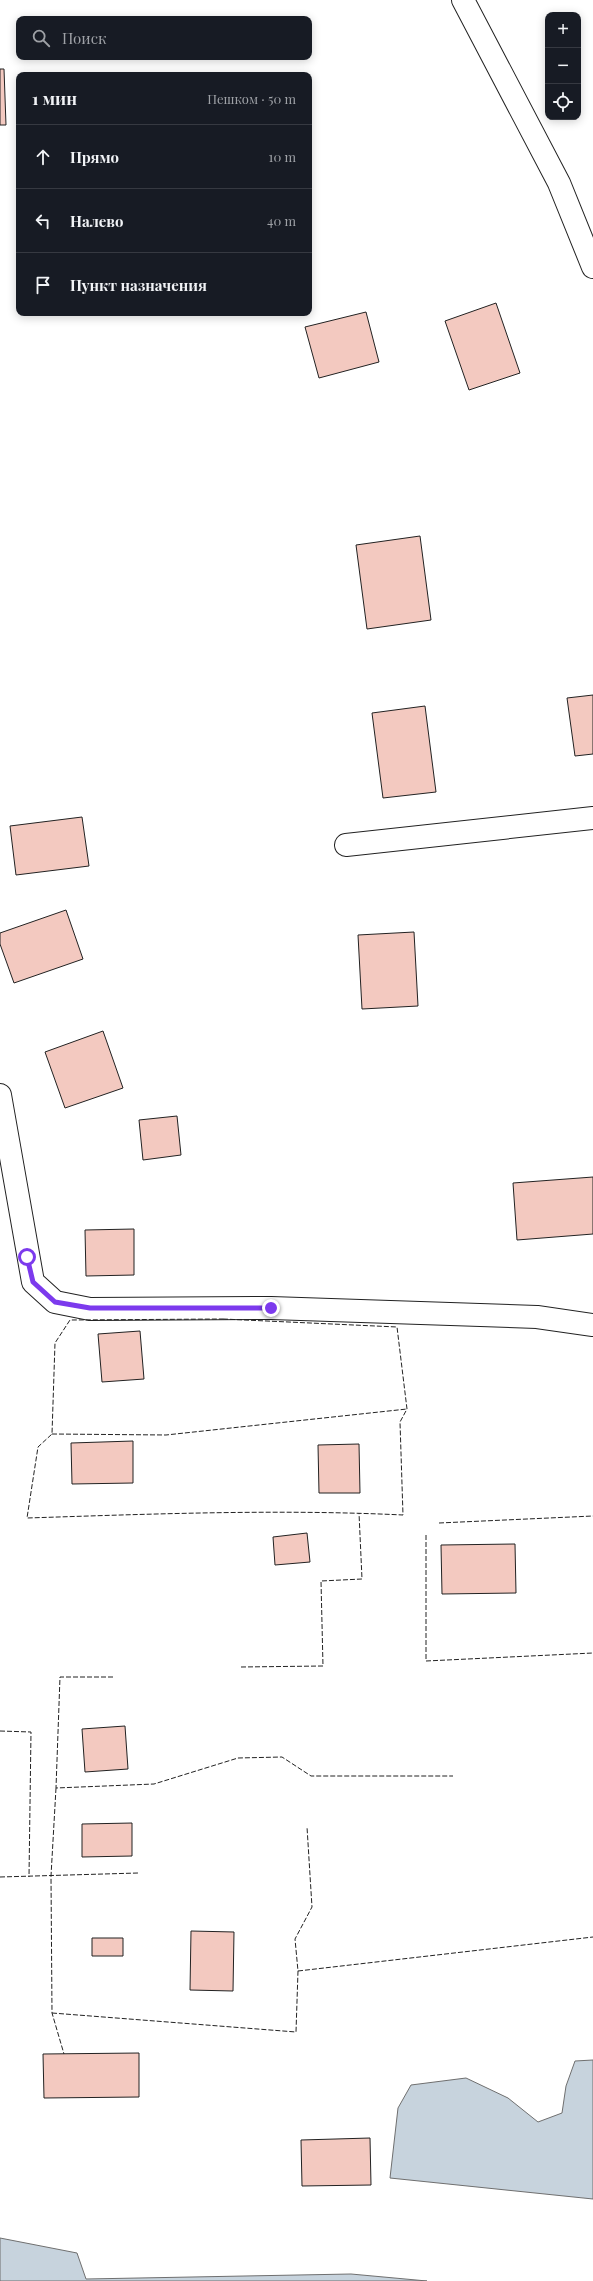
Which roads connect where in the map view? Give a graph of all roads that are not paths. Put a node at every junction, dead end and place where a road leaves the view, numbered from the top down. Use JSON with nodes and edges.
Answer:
{"nodes":[{"id":1,"x":463,"y":0,"type":"edge"},
{"id":2,"x":593,"y":267,"type":"edge"},
{"id":3,"x":593,"y":818,"type":"edge"},
{"id":4,"x":346,"y":845,"type":"dead end"},
{"id":5,"x":0,"y":1095,"type":"edge"},
{"id":6,"x":593,"y":1325,"type":"edge"}],
"edges":[{"from":1,"to":2,"type":"street"},
{"from":3,"to":4,"type":"street"},
{"from":5,"to":6,"type":"street"}]}
